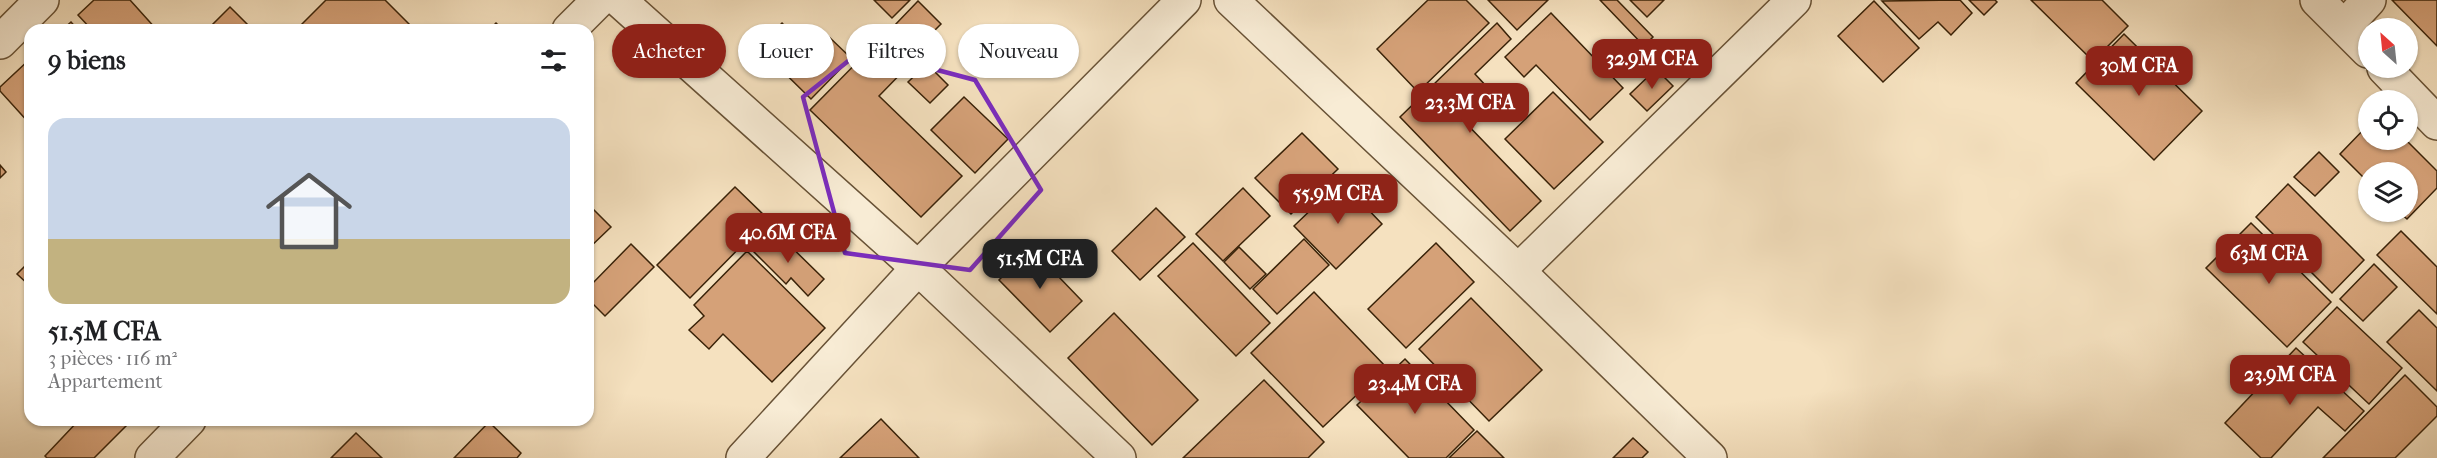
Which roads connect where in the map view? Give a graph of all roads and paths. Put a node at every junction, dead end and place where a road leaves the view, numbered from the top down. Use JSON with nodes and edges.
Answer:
{"nodes":[{"id":1,"x":42,"y":0,"type":"edge"},
{"id":2,"x":599,"y":0,"type":"edge"},
{"id":3,"x":619,"y":0,"type":"edge"},
{"id":4,"x":1184,"y":0,"type":"edge"},
{"id":5,"x":1230,"y":0,"type":"edge"},
{"id":6,"x":1794,"y":0,"type":"edge"},
{"id":7,"x":2317,"y":0,"type":"edge"},
{"id":8,"x":2369,"y":0,"type":"edge"},
{"id":9,"x":575,"y":24,"type":"edge"},
{"id":10,"x":2345,"y":26,"type":"junction"},
{"id":11,"x":2358,"y":40,"type":"edge"},
{"id":12,"x":0,"y":42,"type":"edge"},
{"id":13,"x":2394,"y":78,"type":"edge"},
{"id":14,"x":2437,"y":123,"type":"edge"},
{"id":15,"x":918,"y":268,"type":"junction"},
{"id":16,"x":1518,"y":271,"type":"junction"},
{"id":17,"x":183,"y":426,"type":"edge"},
{"id":18,"x":152,"y":458,"type":"edge"},
{"id":19,"x":743,"y":458,"type":"edge"},
{"id":20,"x":1119,"y":458,"type":"edge"},
{"id":21,"x":1710,"y":458,"type":"edge"}],
"edges":[{"from":1,"to":12,"type":"street"},
{"from":2,"to":9,"type":"street"},
{"from":3,"to":15,"type":"street"},
{"from":4,"to":15,"type":"street"},
{"from":5,"to":16,"type":"street"},
{"from":6,"to":16,"type":"street"},
{"from":7,"to":10,"type":"street"},
{"from":8,"to":10,"type":"street"},
{"from":10,"to":11,"type":"street"},
{"from":13,"to":14,"type":"street"},
{"from":15,"to":19,"type":"street"},
{"from":15,"to":20,"type":"street"},
{"from":16,"to":21,"type":"street"},
{"from":17,"to":18,"type":"street"}]}
